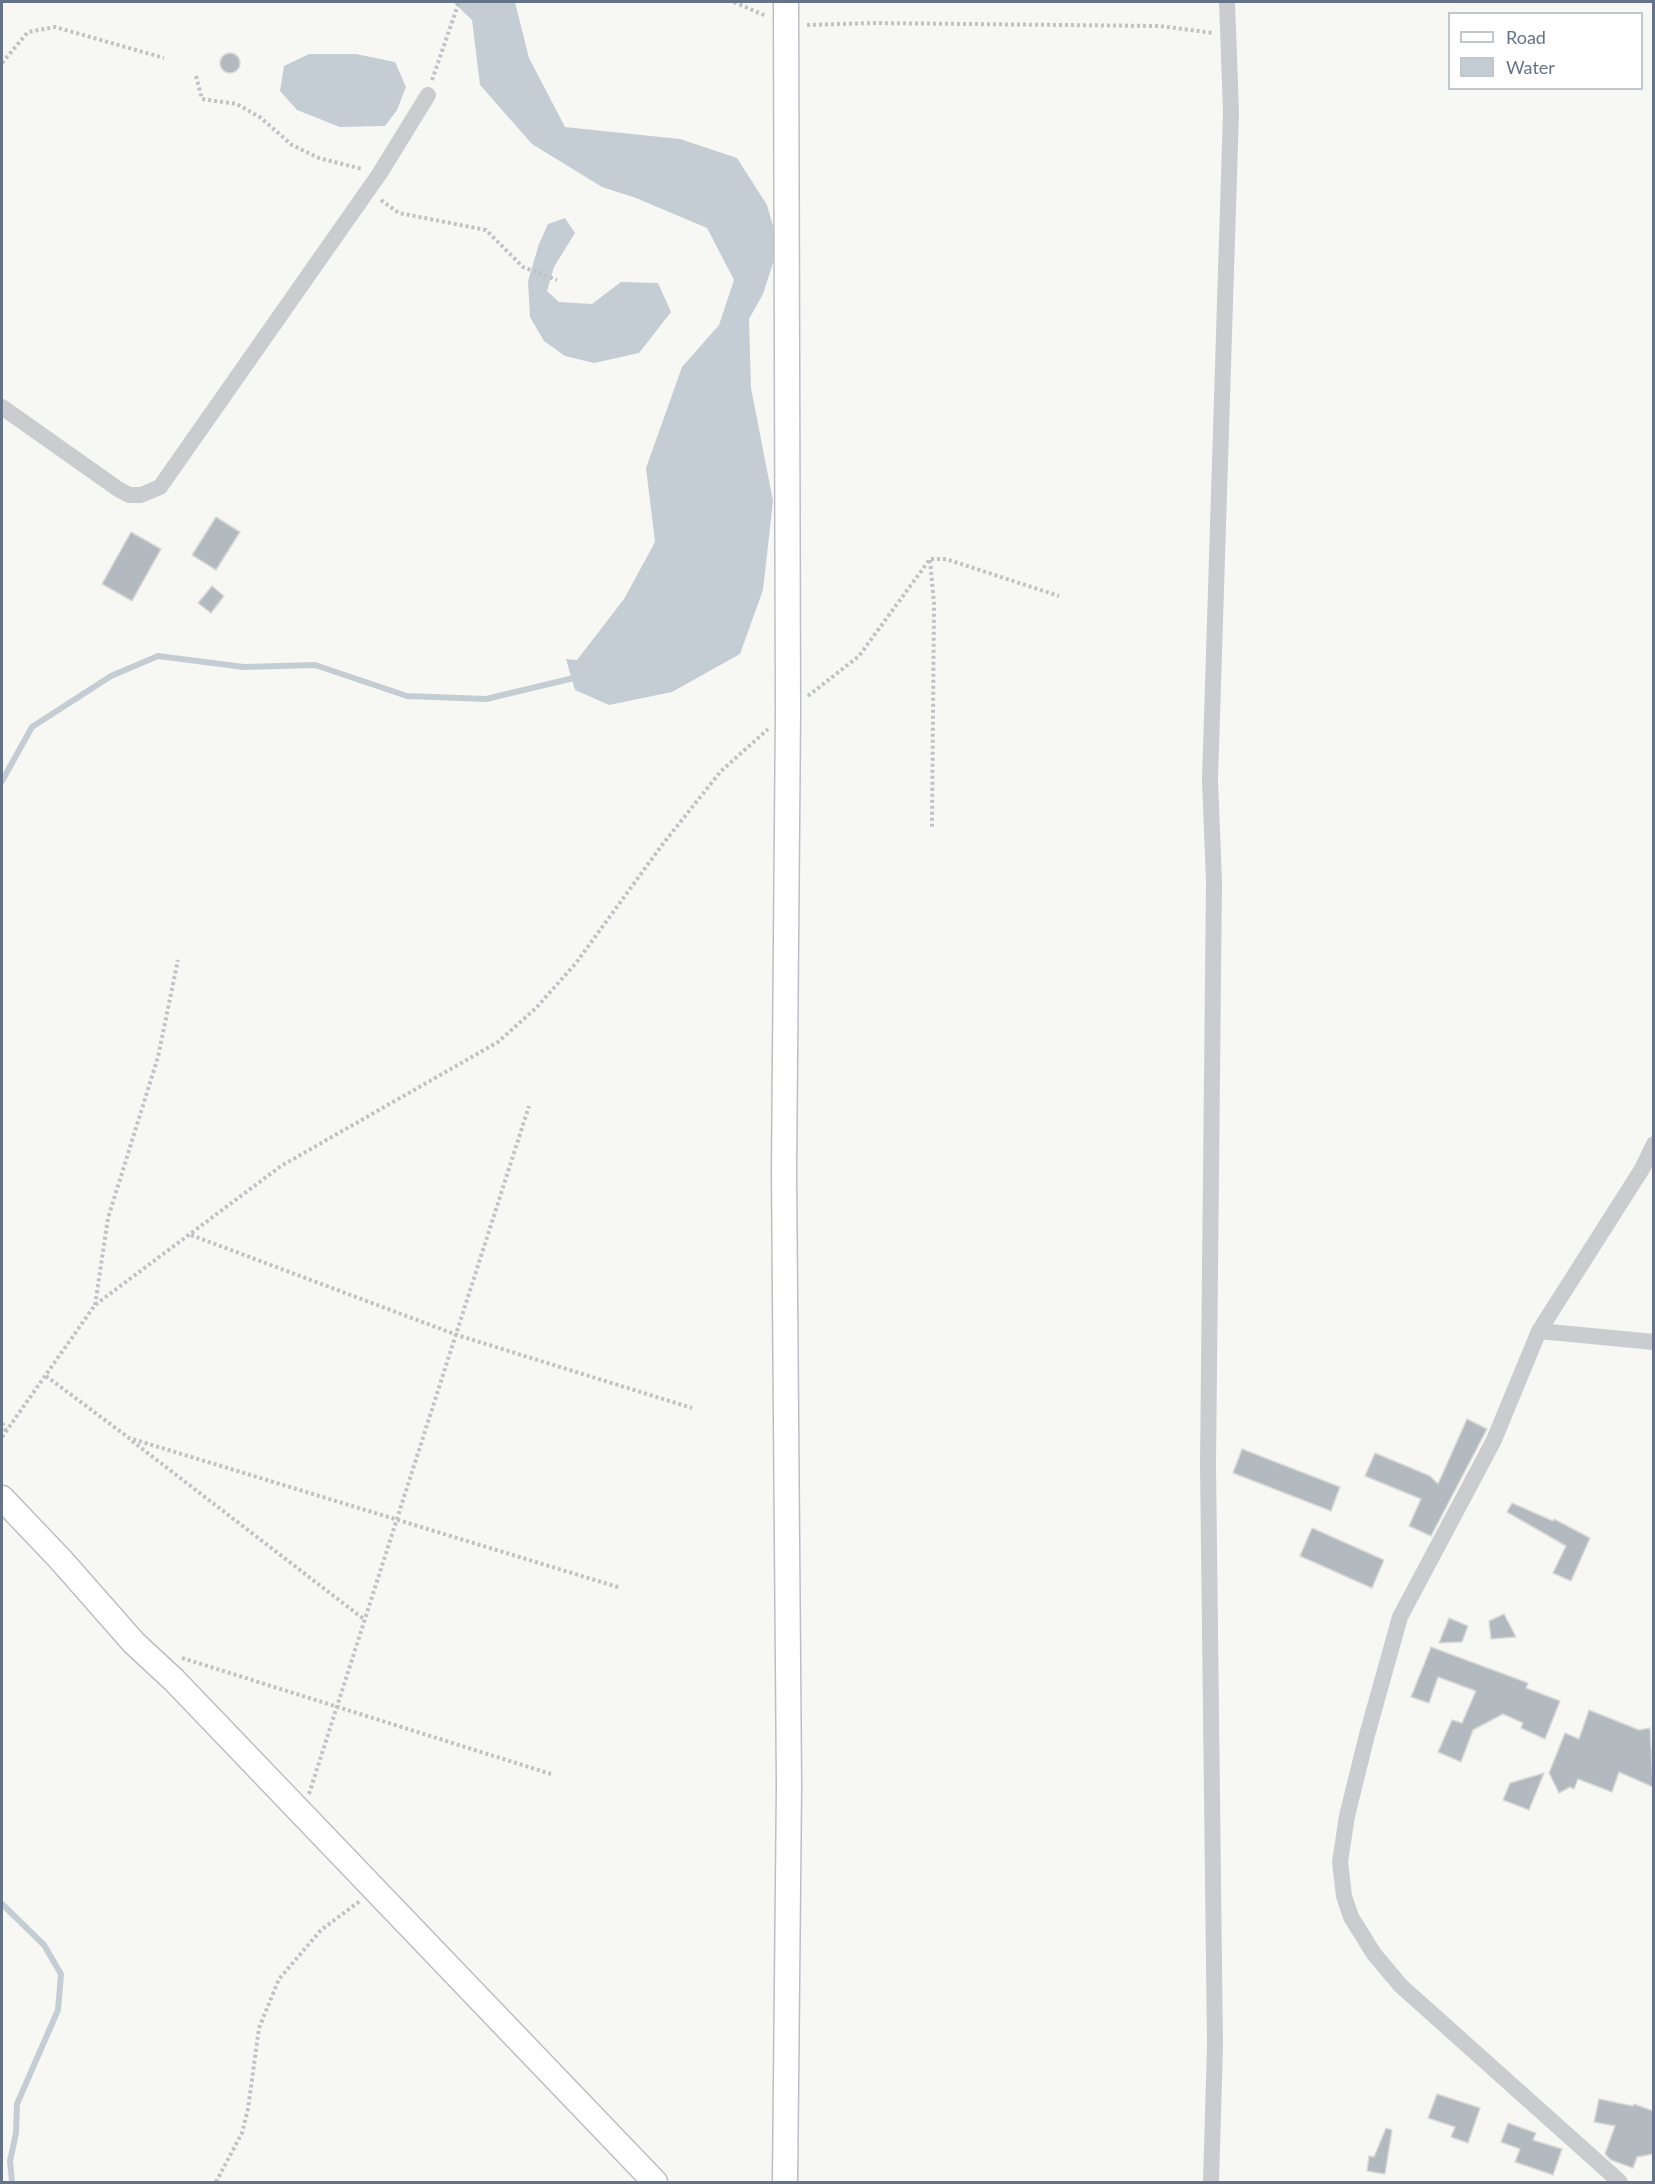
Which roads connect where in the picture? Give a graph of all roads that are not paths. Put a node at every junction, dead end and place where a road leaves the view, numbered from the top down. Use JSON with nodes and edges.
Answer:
{"nodes":[{"id":1,"x":786,"y":2,"type":"edge"},
{"id":2,"x":1227,"y":2,"type":"edge"},
{"id":3,"x":428,"y":95,"type":"road end"},
{"id":4,"x":2,"y":407,"type":"edge"},
{"id":5,"x":1653,"y":1144,"type":"edge"},
{"id":6,"x":1539,"y":1331,"type":"junction"},
{"id":7,"x":1653,"y":1342,"type":"edge"},
{"id":8,"x":2,"y":1498,"type":"edge"},
{"id":9,"x":655,"y":2182,"type":"edge"},
{"id":10,"x":785,"y":2182,"type":"edge"},
{"id":11,"x":1211,"y":2182,"type":"edge"},
{"id":12,"x":1620,"y":2182,"type":"edge"}],
"edges":[{"from":1,"to":10,"type":"street"},
{"from":2,"to":11,"type":"street"},
{"from":3,"to":4,"type":"street"},
{"from":5,"to":6,"type":"street"},
{"from":6,"to":7,"type":"street"},
{"from":6,"to":12,"type":"street"},
{"from":8,"to":9,"type":"street"}]}
